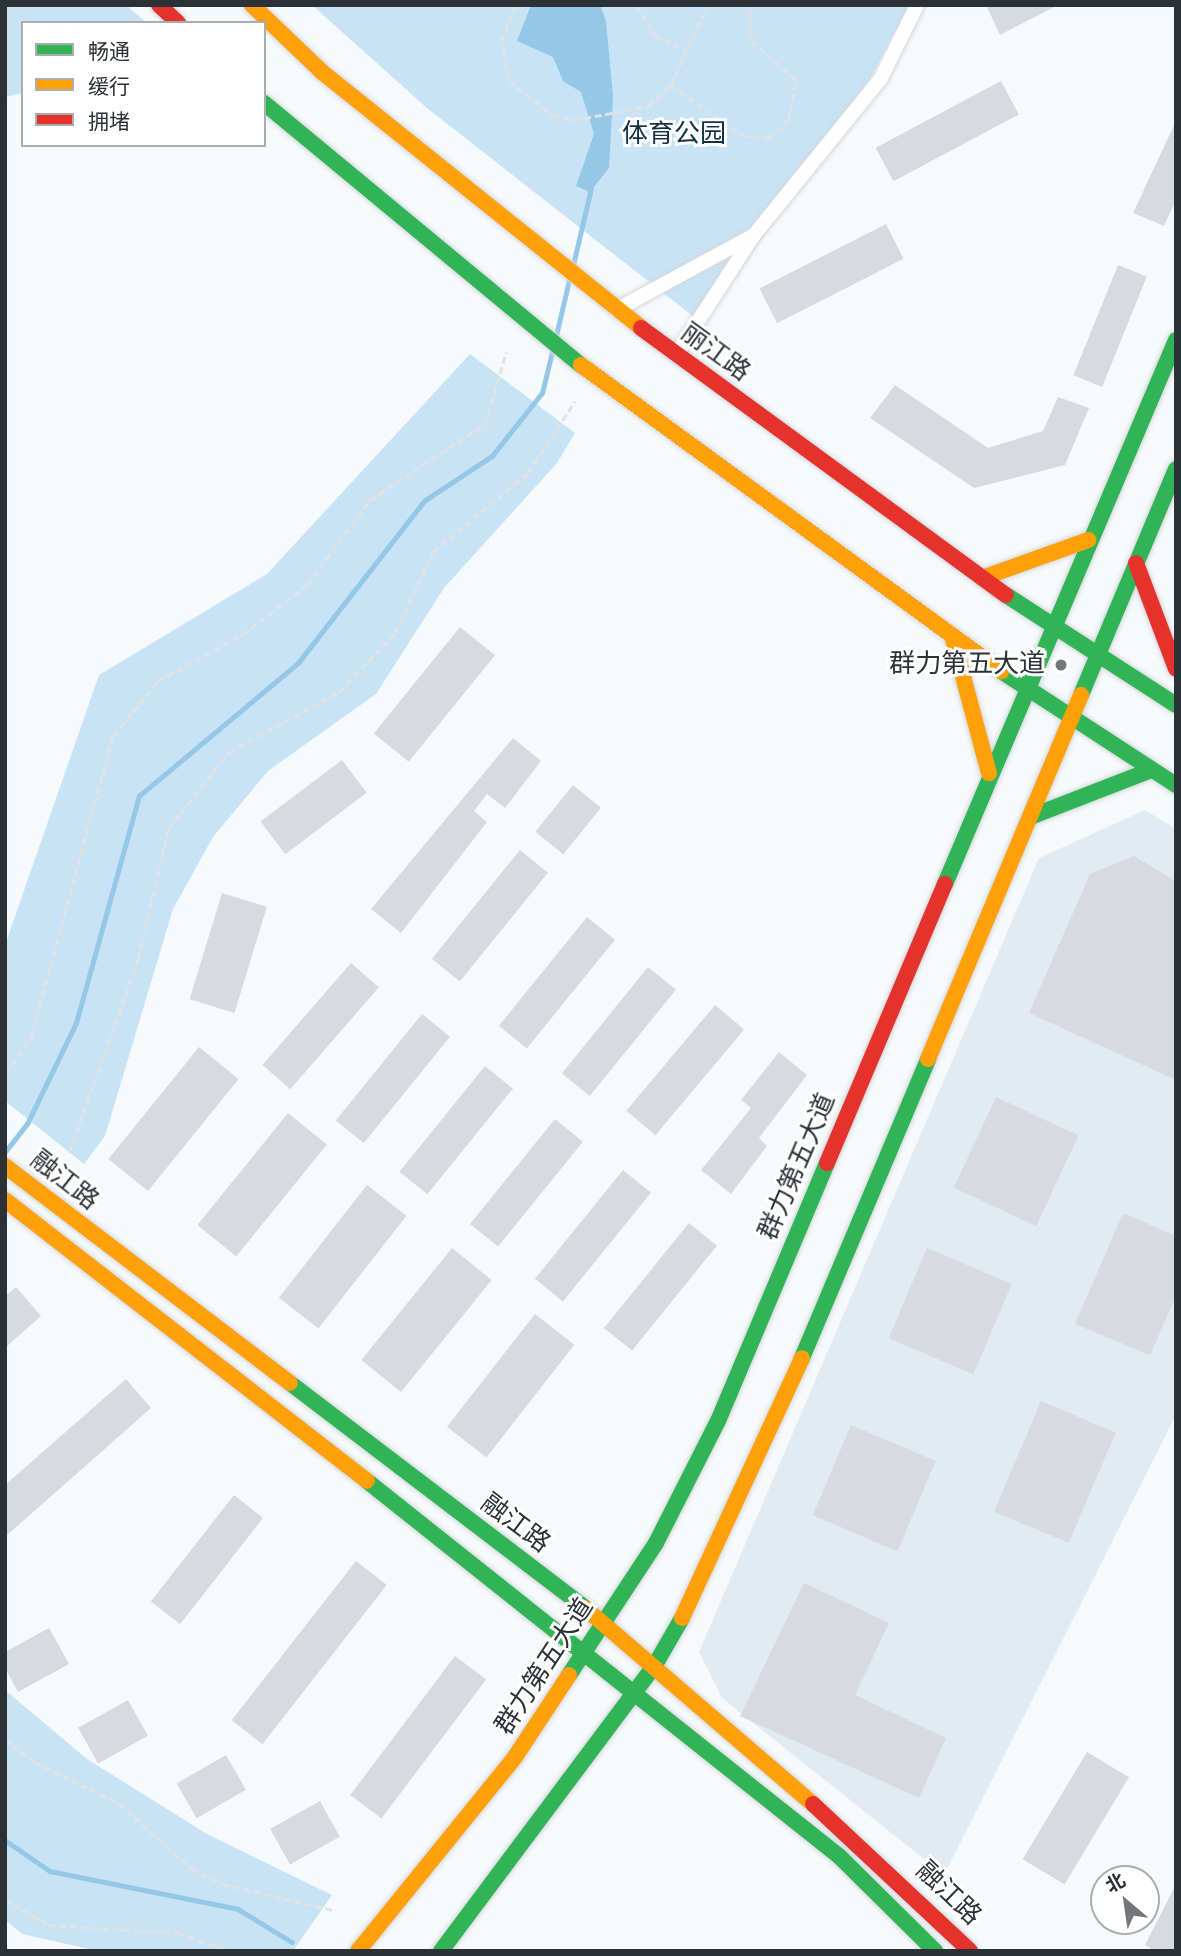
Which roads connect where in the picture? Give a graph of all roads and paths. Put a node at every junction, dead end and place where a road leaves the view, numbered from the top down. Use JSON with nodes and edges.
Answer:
{"nodes":[{"id":1,"x":159,"y":5,"type":"edge"},
{"id":2,"x":252,"y":5,"type":"edge"},
{"id":3,"x":516,"y":5,"type":"edge"},
{"id":4,"x":638,"y":5,"type":"edge"},
{"id":5,"x":708,"y":5,"type":"edge"},
{"id":6,"x":750,"y":5,"type":"edge"},
{"id":7,"x":917,"y":5,"type":"edge"},
{"id":8,"x":175,"y":21,"type":"edge"},
{"id":9,"x":688,"y":52,"type":"junction"},
{"id":10,"x":671,"y":85,"type":"junction"},
{"id":11,"x":266,"y":105,"type":"edge"},
{"id":12,"x":754,"y":235,"type":"junction"},
{"id":13,"x":616,"y":310,"type":"junction"},
{"id":14,"x":1176,"y":341,"type":"edge"},
{"id":15,"x":506,"y":352,"type":"dead end"},
{"id":16,"x":676,"y":355,"type":"junction"},
{"id":17,"x":575,"y":401,"type":"dead end"},
{"id":18,"x":1176,"y":469,"type":"edge"},
{"id":19,"x":1088,"y":540,"type":"junction"},
{"id":20,"x":1136,"y":563,"type":"junction"},
{"id":21,"x":982,"y":578,"type":"junction"},
{"id":22,"x":1049,"y":627,"type":"junction"},
{"id":23,"x":953,"y":639,"type":"junction"},
{"id":24,"x":1097,"y":657,"type":"junction"},
{"id":25,"x":1176,"y":669,"type":"edge"},
{"id":26,"x":1025,"y":690,"type":"junction"},
{"id":27,"x":1176,"y":705,"type":"edge"},
{"id":28,"x":1070,"y":722,"type":"junction"},
{"id":29,"x":1151,"y":770,"type":"junction"},
{"id":30,"x":989,"y":773,"type":"junction"},
{"id":31,"x":1176,"y":785,"type":"edge"},
{"id":32,"x":1030,"y":817,"type":"junction"},
{"id":33,"x":5,"y":1074,"type":"edge"},
{"id":34,"x":69,"y":1153,"type":"dead end"},
{"id":35,"x":5,"y":1167,"type":"edge"},
{"id":36,"x":5,"y":1200,"type":"edge"},
{"id":37,"x":603,"y":1622,"type":"junction"},
{"id":38,"x":585,"y":1649,"type":"junction"},
{"id":39,"x":655,"y":1665,"type":"junction"},
{"id":40,"x":636,"y":1690,"type":"junction"},
{"id":41,"x":5,"y":1739,"type":"edge"},
{"id":42,"x":5,"y":1899,"type":"edge"},
{"id":43,"x":333,"y":1910,"type":"dead end"},
{"id":44,"x":362,"y":1946,"type":"edge"},
{"id":45,"x":229,"y":1951,"type":"edge"},
{"id":46,"x":441,"y":1951,"type":"edge"},
{"id":47,"x":935,"y":1951,"type":"edge"},
{"id":48,"x":970,"y":1951,"type":"edge"}],
"edges":[{"from":1,"to":8,"type":"main road"},
{"from":2,"to":13,"type":"main road","name":"丽江路"},
{"from":3,"to":10,"type":"path"},
{"from":4,"to":9,"type":"path"},
{"from":5,"to":9,"type":"path"},
{"from":6,"to":10,"type":"path"},
{"from":7,"to":12,"type":"street"},
{"from":9,"to":10,"type":"path"},
{"from":11,"to":23,"type":"main road"},
{"from":12,"to":13,"type":"street"},
{"from":12,"to":16,"type":"street"},
{"from":13,"to":16,"type":"main road","name":"丽江路"},
{"from":14,"to":19,"type":"main road","name":"群力第五大道"},
{"from":15,"to":33,"type":"path"},
{"from":16,"to":21,"type":"main road","name":"丽江路"},
{"from":17,"to":34,"type":"path"},
{"from":18,"to":20,"type":"main road"},
{"from":19,"to":21,"type":"main road"},
{"from":19,"to":22,"type":"main road","name":"群力第五大道"},
{"from":20,"to":24,"type":"main road"},
{"from":20,"to":25,"type":"main road"},
{"from":21,"to":22,"type":"main road","name":"丽江路"},
{"from":22,"to":24,"type":"main road","name":"丽江路"},
{"from":22,"to":26,"type":"main road","name":"群力第五大道"},
{"from":23,"to":26,"type":"main road"},
{"from":23,"to":30,"type":"main road"},
{"from":24,"to":27,"type":"main road","name":"丽江路"},
{"from":24,"to":28,"type":"main road"},
{"from":26,"to":28,"type":"main road"},
{"from":26,"to":30,"type":"main road","name":"群力第五大道"},
{"from":28,"to":29,"type":"main road"},
{"from":28,"to":32,"type":"main road"},
{"from":29,"to":31,"type":"main road"},
{"from":29,"to":32,"type":"main road"},
{"from":30,"to":37,"type":"main road","name":"群力第五大道"},
{"from":32,"to":39,"type":"main road"},
{"from":35,"to":37,"type":"main road","name":"融江路"},
{"from":36,"to":38,"type":"main road","name":"融江路"},
{"from":37,"to":38,"type":"main road","name":"群力第五大道"},
{"from":37,"to":39,"type":"main road","name":"融江路"},
{"from":38,"to":40,"type":"main road","name":"融江路"},
{"from":38,"to":44,"type":"main road","name":"群力第五大道"},
{"from":39,"to":40,"type":"main road"},
{"from":39,"to":48,"type":"main road","name":"融江路"},
{"from":40,"to":46,"type":"main road"},
{"from":40,"to":47,"type":"main road","name":"融江路"},
{"from":41,"to":43,"type":"path"},
{"from":42,"to":45,"type":"path"}]}
